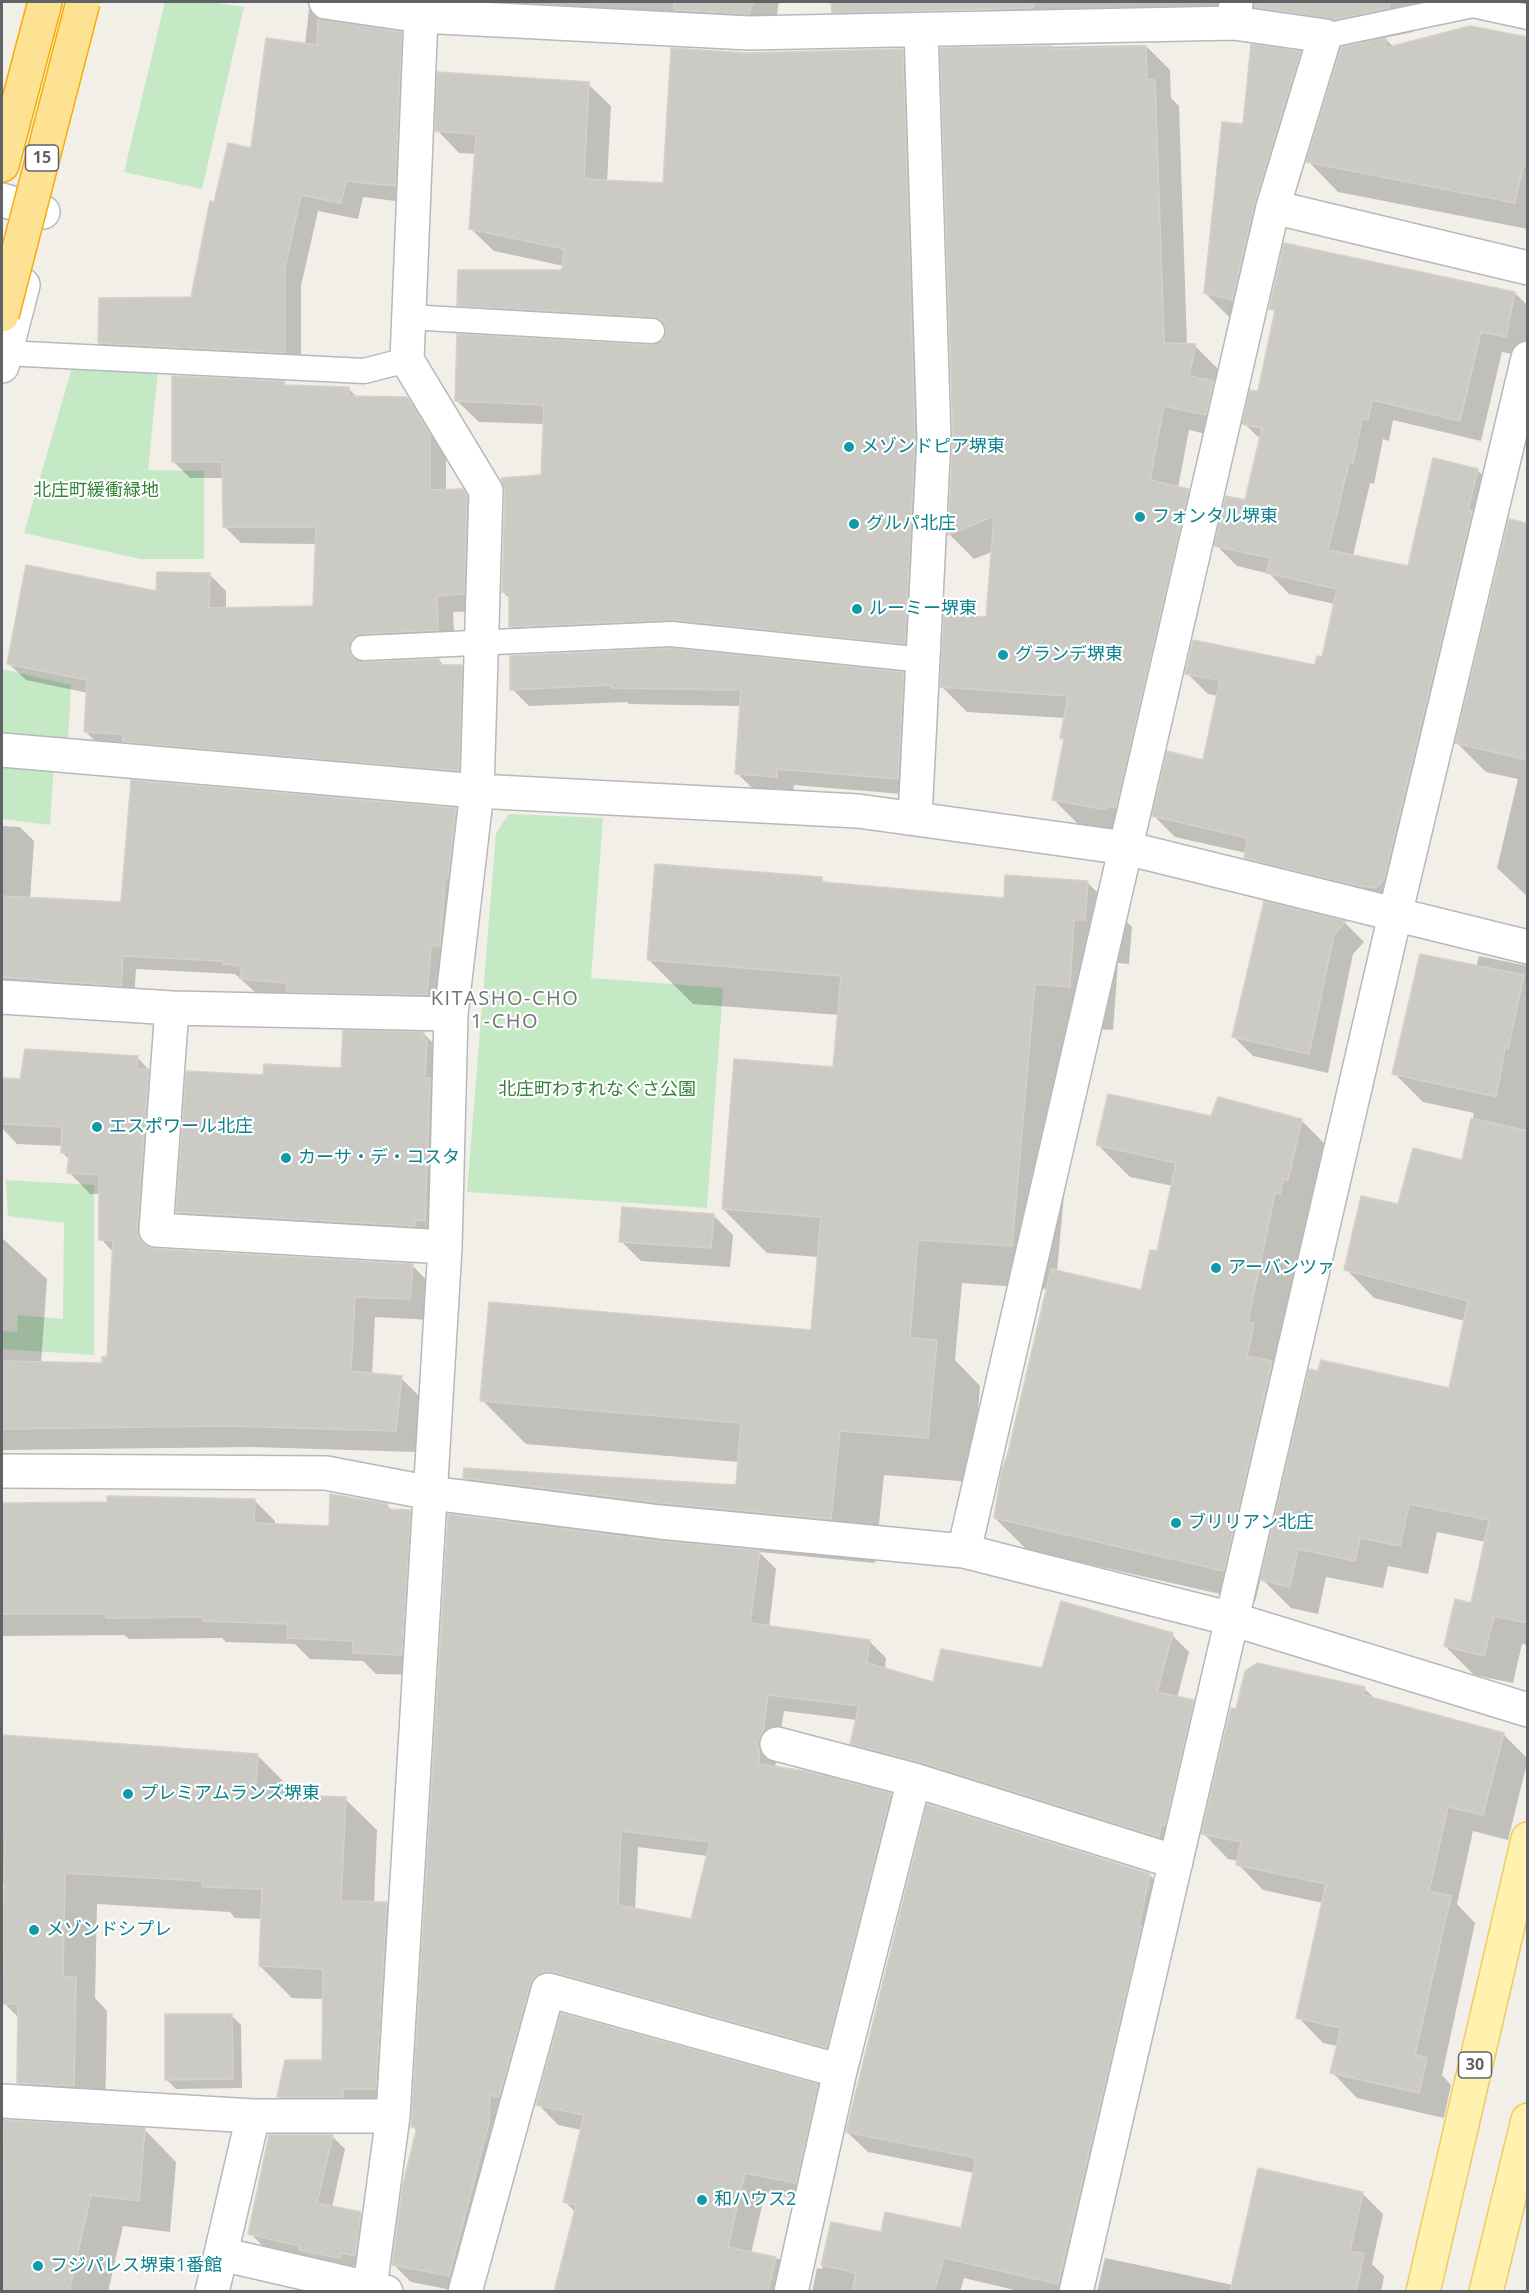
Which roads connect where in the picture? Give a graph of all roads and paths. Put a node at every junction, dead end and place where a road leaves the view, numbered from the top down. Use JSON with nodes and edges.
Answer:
{"nodes":[{"id":1,"x":38,"y":2,"type":"edge"},
{"id":2,"x":45,"y":2,"type":"edge"},
{"id":3,"x":83,"y":2,"type":"edge"},
{"id":4,"x":98,"y":2,"type":"edge"},
{"id":5,"x":326,"y":2,"type":"edge"},
{"id":6,"x":406,"y":10,"type":"edge"},
{"id":7,"x":1235,"y":12,"type":"edge"},
{"id":8,"x":1042,"y":15,"type":"edge"},
{"id":9,"x":1527,"y":17,"type":"edge"},
{"id":10,"x":921,"y":30,"type":"junction"},
{"id":11,"x":1325,"y":36,"type":"junction"},
{"id":12,"x":2,"y":140,"type":"edge"},
{"id":13,"x":2,"y":165,"type":"edge"},
{"id":14,"x":2,"y":200,"type":"edge"},
{"id":15,"x":1273,"y":207,"type":"junction"},
{"id":16,"x":43,"y":212,"type":"junction"},
{"id":17,"x":1527,"y":268,"type":"edge"},
{"id":18,"x":2,"y":315,"type":"edge"},
{"id":19,"x":408,"y":317,"type":"junction"},
{"id":20,"x":652,"y":331,"type":"dead end"},
{"id":21,"x":1527,"y":358,"type":"edge"},
{"id":22,"x":3,"y":360,"type":"edge"},
{"id":23,"x":407,"y":360,"type":"junction"},
{"id":24,"x":481,"y":644,"type":"junction"},
{"id":25,"x":363,"y":648,"type":"dead end"},
{"id":26,"x":924,"y":660,"type":"junction"},
{"id":27,"x":2,"y":750,"type":"edge"},
{"id":28,"x":477,"y":791,"type":"junction"},
{"id":29,"x":915,"y":819,"type":"junction"},
{"id":30,"x":1126,"y":848,"type":"junction"},
{"id":31,"x":1395,"y":915,"type":"junction"},
{"id":32,"x":1527,"y":947,"type":"edge"},
{"id":33,"x":2,"y":997,"type":"edge"},
{"id":34,"x":172,"y":1008,"type":"junction"},
{"id":35,"x":451,"y":1014,"type":"junction"},
{"id":36,"x":445,"y":1246,"type":"junction"},
{"id":37,"x":2,"y":1471,"type":"edge"},
{"id":38,"x":431,"y":1493,"type":"junction"},
{"id":39,"x":964,"y":1551,"type":"junction"},
{"id":40,"x":1232,"y":1619,"type":"junction"},
{"id":41,"x":1527,"y":1710,"type":"edge"},
{"id":42,"x":777,"y":1744,"type":"dead end"},
{"id":43,"x":914,"y":1780,"type":"junction"},
{"id":44,"x":1527,"y":1839,"type":"edge"},
{"id":45,"x":1176,"y":1862,"type":"junction"},
{"id":46,"x":840,"y":2071,"type":"junction"},
{"id":47,"x":2,"y":2101,"type":"edge"},
{"id":48,"x":253,"y":2116,"type":"junction"},
{"id":49,"x":393,"y":2116,"type":"junction"},
{"id":50,"x":1527,"y":2120,"type":"edge"},
{"id":51,"x":221,"y":2254,"type":"junction"},
{"id":52,"x":378,"y":2289,"type":"edge"},
{"id":53,"x":212,"y":2292,"type":"edge"},
{"id":54,"x":465,"y":2292,"type":"edge"},
{"id":55,"x":791,"y":2292,"type":"edge"},
{"id":56,"x":1076,"y":2292,"type":"edge"},
{"id":57,"x":1423,"y":2292,"type":"edge"},
{"id":58,"x":1486,"y":2292,"type":"edge"}],
"edges":[{"from":1,"to":12,"type":"street"},
{"from":2,"to":13,"type":"highway","number":"15"},
{"from":3,"to":18,"type":"highway","number":"15","bridge":true},
{"from":4,"to":16,"type":"street"},
{"from":5,"to":6,"type":"street"},
{"from":6,"to":10,"type":"street"},
{"from":6,"to":19,"type":"street"},
{"from":7,"to":8,"type":"street"},
{"from":7,"to":11,"type":"street"},
{"from":8,"to":10,"type":"street"},
{"from":9,"to":11,"type":"lane"},
{"from":10,"to":26,"type":"street"},
{"from":11,"to":15,"type":"street"},
{"from":14,"to":16,"type":"street"},
{"from":15,"to":17,"type":"street"},
{"from":15,"to":30,"type":"street"},
{"from":16,"to":22,"type":"street"},
{"from":19,"to":20,"type":"lane"},
{"from":19,"to":23,"type":"street"},
{"from":21,"to":31,"type":"street"},
{"from":22,"to":23,"type":"lane"},
{"from":23,"to":24,"type":"street"},
{"from":24,"to":25,"type":"lane"},
{"from":24,"to":26,"type":"lane"},
{"from":24,"to":28,"type":"street"},
{"from":26,"to":29,"type":"street"},
{"from":27,"to":28,"type":"street"},
{"from":28,"to":29,"type":"street"},
{"from":28,"to":35,"type":"street"},
{"from":29,"to":30,"type":"street"},
{"from":30,"to":31,"type":"street"},
{"from":30,"to":39,"type":"street"},
{"from":31,"to":32,"type":"street"},
{"from":31,"to":40,"type":"street"},
{"from":33,"to":34,"type":"street"},
{"from":34,"to":35,"type":"street"},
{"from":34,"to":36,"type":"street"},
{"from":35,"to":36,"type":"street"},
{"from":36,"to":38,"type":"street"},
{"from":37,"to":38,"type":"street"},
{"from":38,"to":39,"type":"street"},
{"from":38,"to":49,"type":"street"},
{"from":39,"to":40,"type":"street"},
{"from":40,"to":41,"type":"street"},
{"from":40,"to":45,"type":"street"},
{"from":42,"to":43,"type":"street"},
{"from":43,"to":45,"type":"street"},
{"from":43,"to":46,"type":"street"},
{"from":44,"to":57,"type":"main road","number":"30"},
{"from":45,"to":56,"type":"street"},
{"from":46,"to":54,"type":"street"},
{"from":46,"to":55,"type":"street"},
{"from":47,"to":48,"type":"street"},
{"from":48,"to":49,"type":"street"},
{"from":48,"to":51,"type":"street"},
{"from":49,"to":52,"type":"street"},
{"from":50,"to":58,"type":"main road"},
{"from":51,"to":52,"type":"street"},
{"from":51,"to":53,"type":"street"}]}
